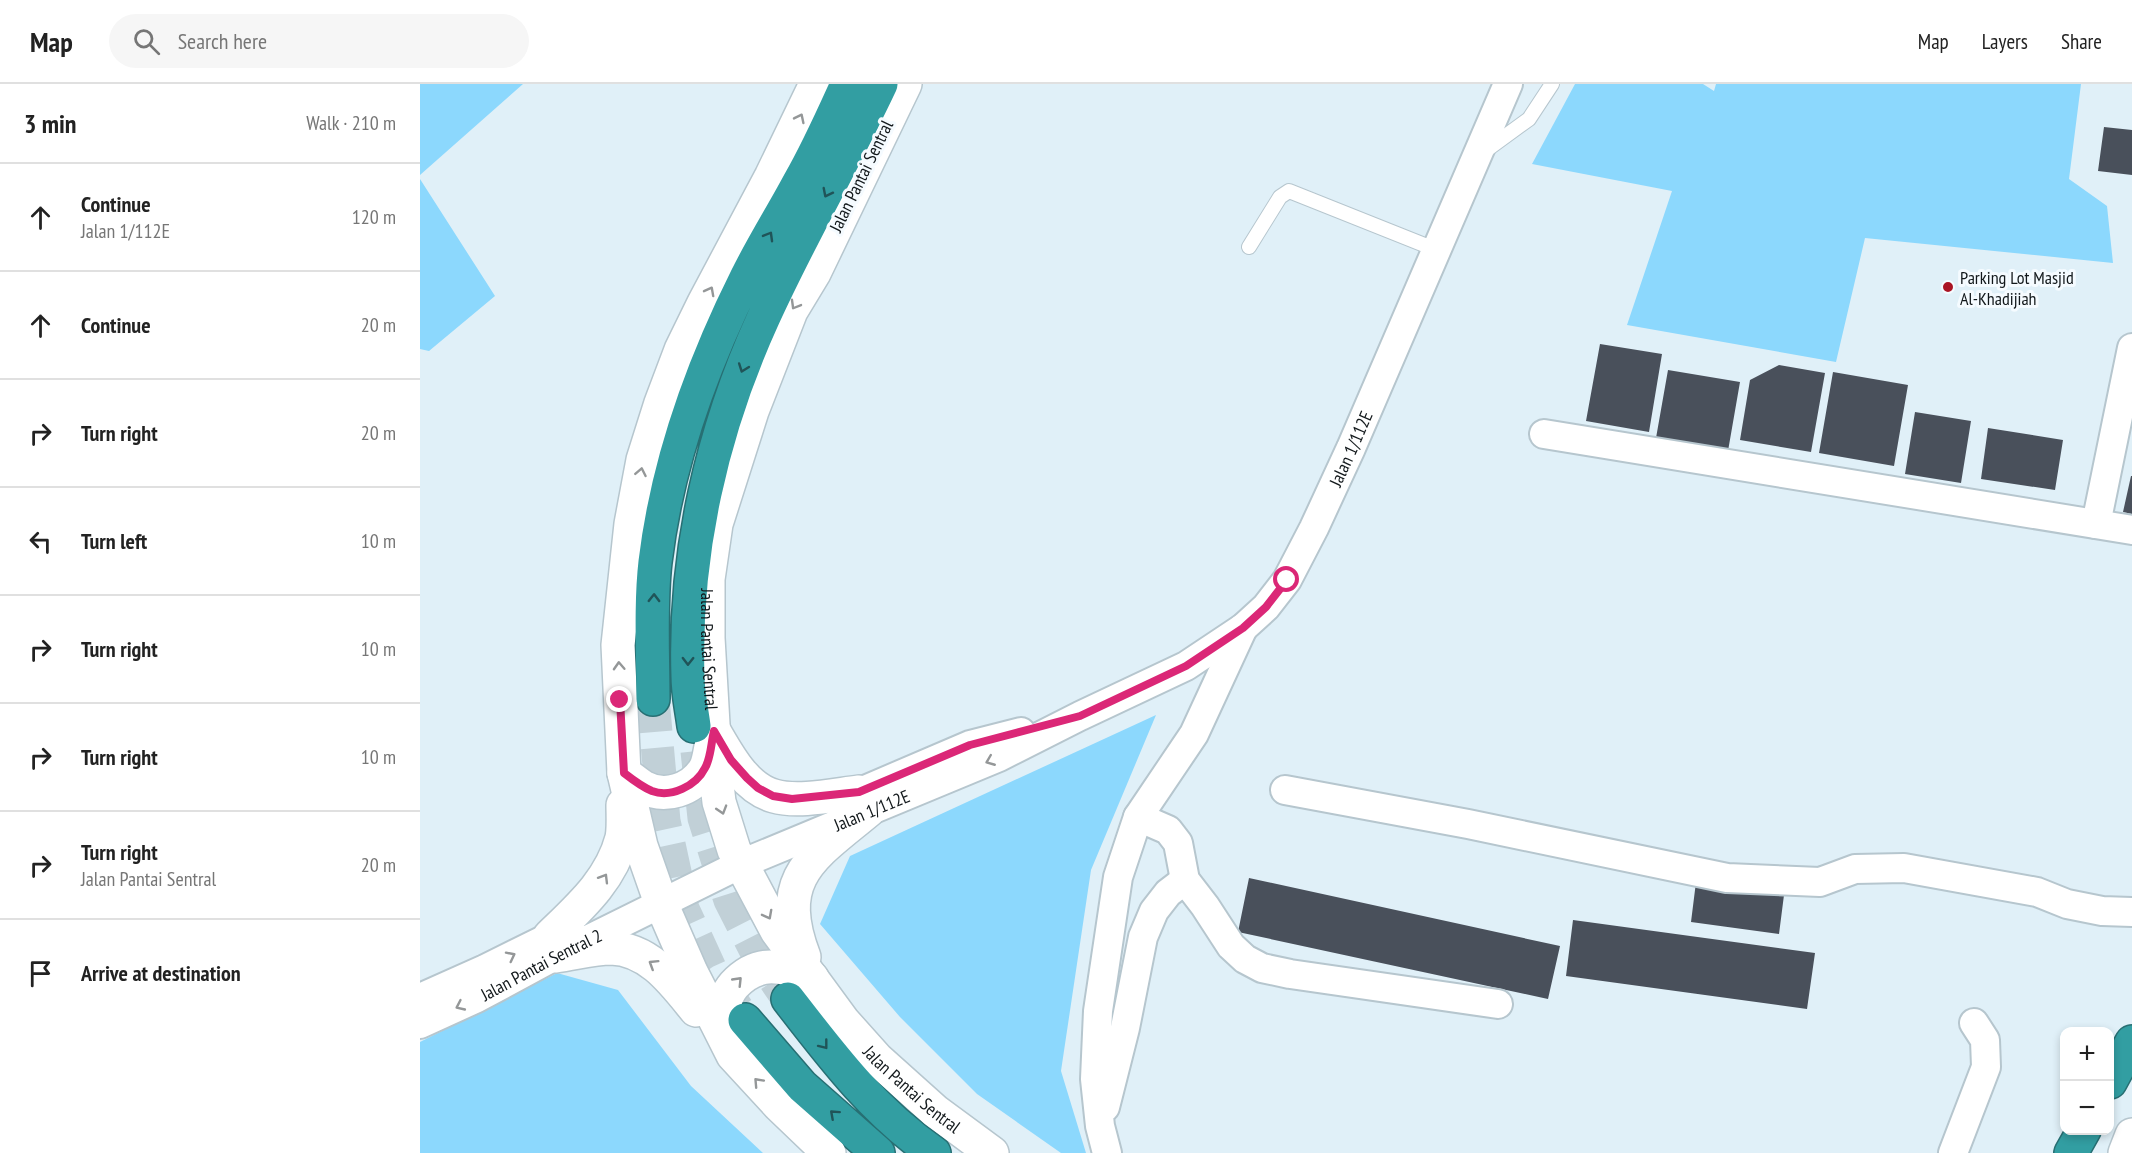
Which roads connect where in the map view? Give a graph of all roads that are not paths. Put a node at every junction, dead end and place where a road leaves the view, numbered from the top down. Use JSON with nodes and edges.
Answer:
{"nodes":[{"id":1,"x":816,"y":84,"type":"edge"},
{"id":2,"x":847,"y":84,"type":"edge"},
{"id":3,"x":881,"y":84,"type":"edge"},
{"id":4,"x":905,"y":84,"type":"edge"},
{"id":5,"x":1508,"y":84,"type":"edge"},
{"id":6,"x":1552,"y":84,"type":"edge"},
{"id":7,"x":1479,"y":156,"type":"junction"},
{"id":8,"x":1249,"y":247,"type":"dead end"},
{"id":9,"x":1437,"y":250,"type":"junction"},
{"id":10,"x":2132,"y":348,"type":"edge"},
{"id":11,"x":1544,"y":434,"type":"dead end"},
{"id":12,"x":2096,"y":524,"type":"junction"},
{"id":13,"x":2132,"y":530,"type":"edge"},
{"id":14,"x":1243,"y":628,"type":"junction"},
{"id":15,"x":652,"y":699,"type":"tunnel mouth"},
{"id":16,"x":704,"y":729,"type":"junction"},
{"id":17,"x":624,"y":773,"type":"junction"},
{"id":18,"x":1285,"y":790,"type":"dead end"},
{"id":19,"x":864,"y":801,"type":"junction"},
{"id":20,"x":1138,"y":817,"type":"junction"},
{"id":21,"x":737,"y":857,"type":"junction"},
{"id":22,"x":1185,"y":880,"type":"junction"},
{"id":23,"x":659,"y":895,"type":"junction"},
{"id":24,"x":2132,"y":912,"type":"edge"},
{"id":25,"x":553,"y":946,"type":"junction"},
{"id":26,"x":800,"y":989,"type":"junction"},
{"id":27,"x":420,"y":998,"type":"edge"},
{"id":28,"x":1498,"y":1004,"type":"dead end"},
{"id":29,"x":745,"y":1020,"type":"tunnel mouth"},
{"id":30,"x":1974,"y":1023,"type":"dead end"},
{"id":31,"x":420,"y":1024,"type":"edge"},
{"id":32,"x":2132,"y":1042,"type":"edge"},
{"id":33,"x":733,"y":1055,"type":"junction"},
{"id":34,"x":2110,"y":1081,"type":"edge"},
{"id":35,"x":2132,"y":1134,"type":"edge"},
{"id":36,"x":2082,"y":1135,"type":"edge"},
{"id":37,"x":1103,"y":1140,"type":"edge"},
{"id":38,"x":829,"y":1153,"type":"edge"},
{"id":39,"x":878,"y":1153,"type":"edge"},
{"id":40,"x":934,"y":1153,"type":"edge"},
{"id":41,"x":992,"y":1153,"type":"edge"},
{"id":42,"x":1953,"y":1153,"type":"edge"},
{"id":43,"x":2072,"y":1153,"type":"edge"},
{"id":44,"x":2125,"y":1153,"type":"edge"}],
"edges":[{"from":17,"to":1,"type":"main road","one_way":true},
{"from":15,"to":2,"type":"highway","one_way":true},
{"from":3,"to":16,"type":"highway","one_way":true},
{"from":4,"to":16,"type":"main road","name":"Jalan Pantai Sentral","one_way":true},
{"from":5,"to":7,"type":"street","name":"Jalan 1/112E"},
{"from":6,"to":7,"type":"lane"},
{"from":7,"to":9,"type":"street","name":"Jalan 1/112E"},
{"from":8,"to":9,"type":"lane"},
{"from":9,"to":14,"type":"street","name":"Jalan 1/112E"},
{"from":10,"to":12,"type":"street"},
{"from":11,"to":12,"type":"street"},
{"from":12,"to":13,"type":"street"},
{"from":14,"to":19,"type":"street","name":"Jalan 1/112E"},
{"from":14,"to":20,"type":"street"},
{"from":16,"to":17,"type":"main road"},
{"from":16,"to":19,"type":"main road"},
{"from":16,"to":21,"type":"main road","name":"Jalan Pantai Sentral","one_way":true},
{"from":17,"to":23,"type":"main road"},
{"from":25,"to":17,"type":"main road","one_way":true},
{"from":18,"to":24,"type":"street"},
{"from":19,"to":21,"type":"street","name":"Jalan 1/112E"},
{"from":19,"to":26,"type":"main road"},
{"from":20,"to":22,"type":"street"},
{"from":20,"to":37,"type":"street"},
{"from":21,"to":23,"type":"street","name":"Jalan 1/112E"},
{"from":21,"to":26,"type":"main road","name":"Jalan Pantai Sentral","one_way":true},
{"from":22,"to":28,"type":"street"},
{"from":22,"to":37,"type":"street"},
{"from":23,"to":25,"type":"street","name":"Jalan Pantai Sentral 2"},
{"from":23,"to":33,"type":"main road"},
{"from":27,"to":25,"type":"street","name":"Jalan Pantai Sentral 2","one_way":true},
{"from":25,"to":31,"type":"street","name":"Jalan Pantai Sentral 2","one_way":true},
{"from":33,"to":25,"type":"main road","one_way":true},
{"from":33,"to":26,"type":"main road","one_way":true},
{"from":26,"to":40,"type":"highway","one_way":true},
{"from":26,"to":41,"type":"main road","name":"Jalan Pantai Sentral"},
{"from":39,"to":29,"type":"highway","one_way":true},
{"from":30,"to":42,"type":"street"},
{"from":32,"to":34,"type":"highway"},
{"from":38,"to":33,"type":"main road","one_way":true},
{"from":35,"to":44,"type":"main road"},
{"from":36,"to":43,"type":"highway"}]}
